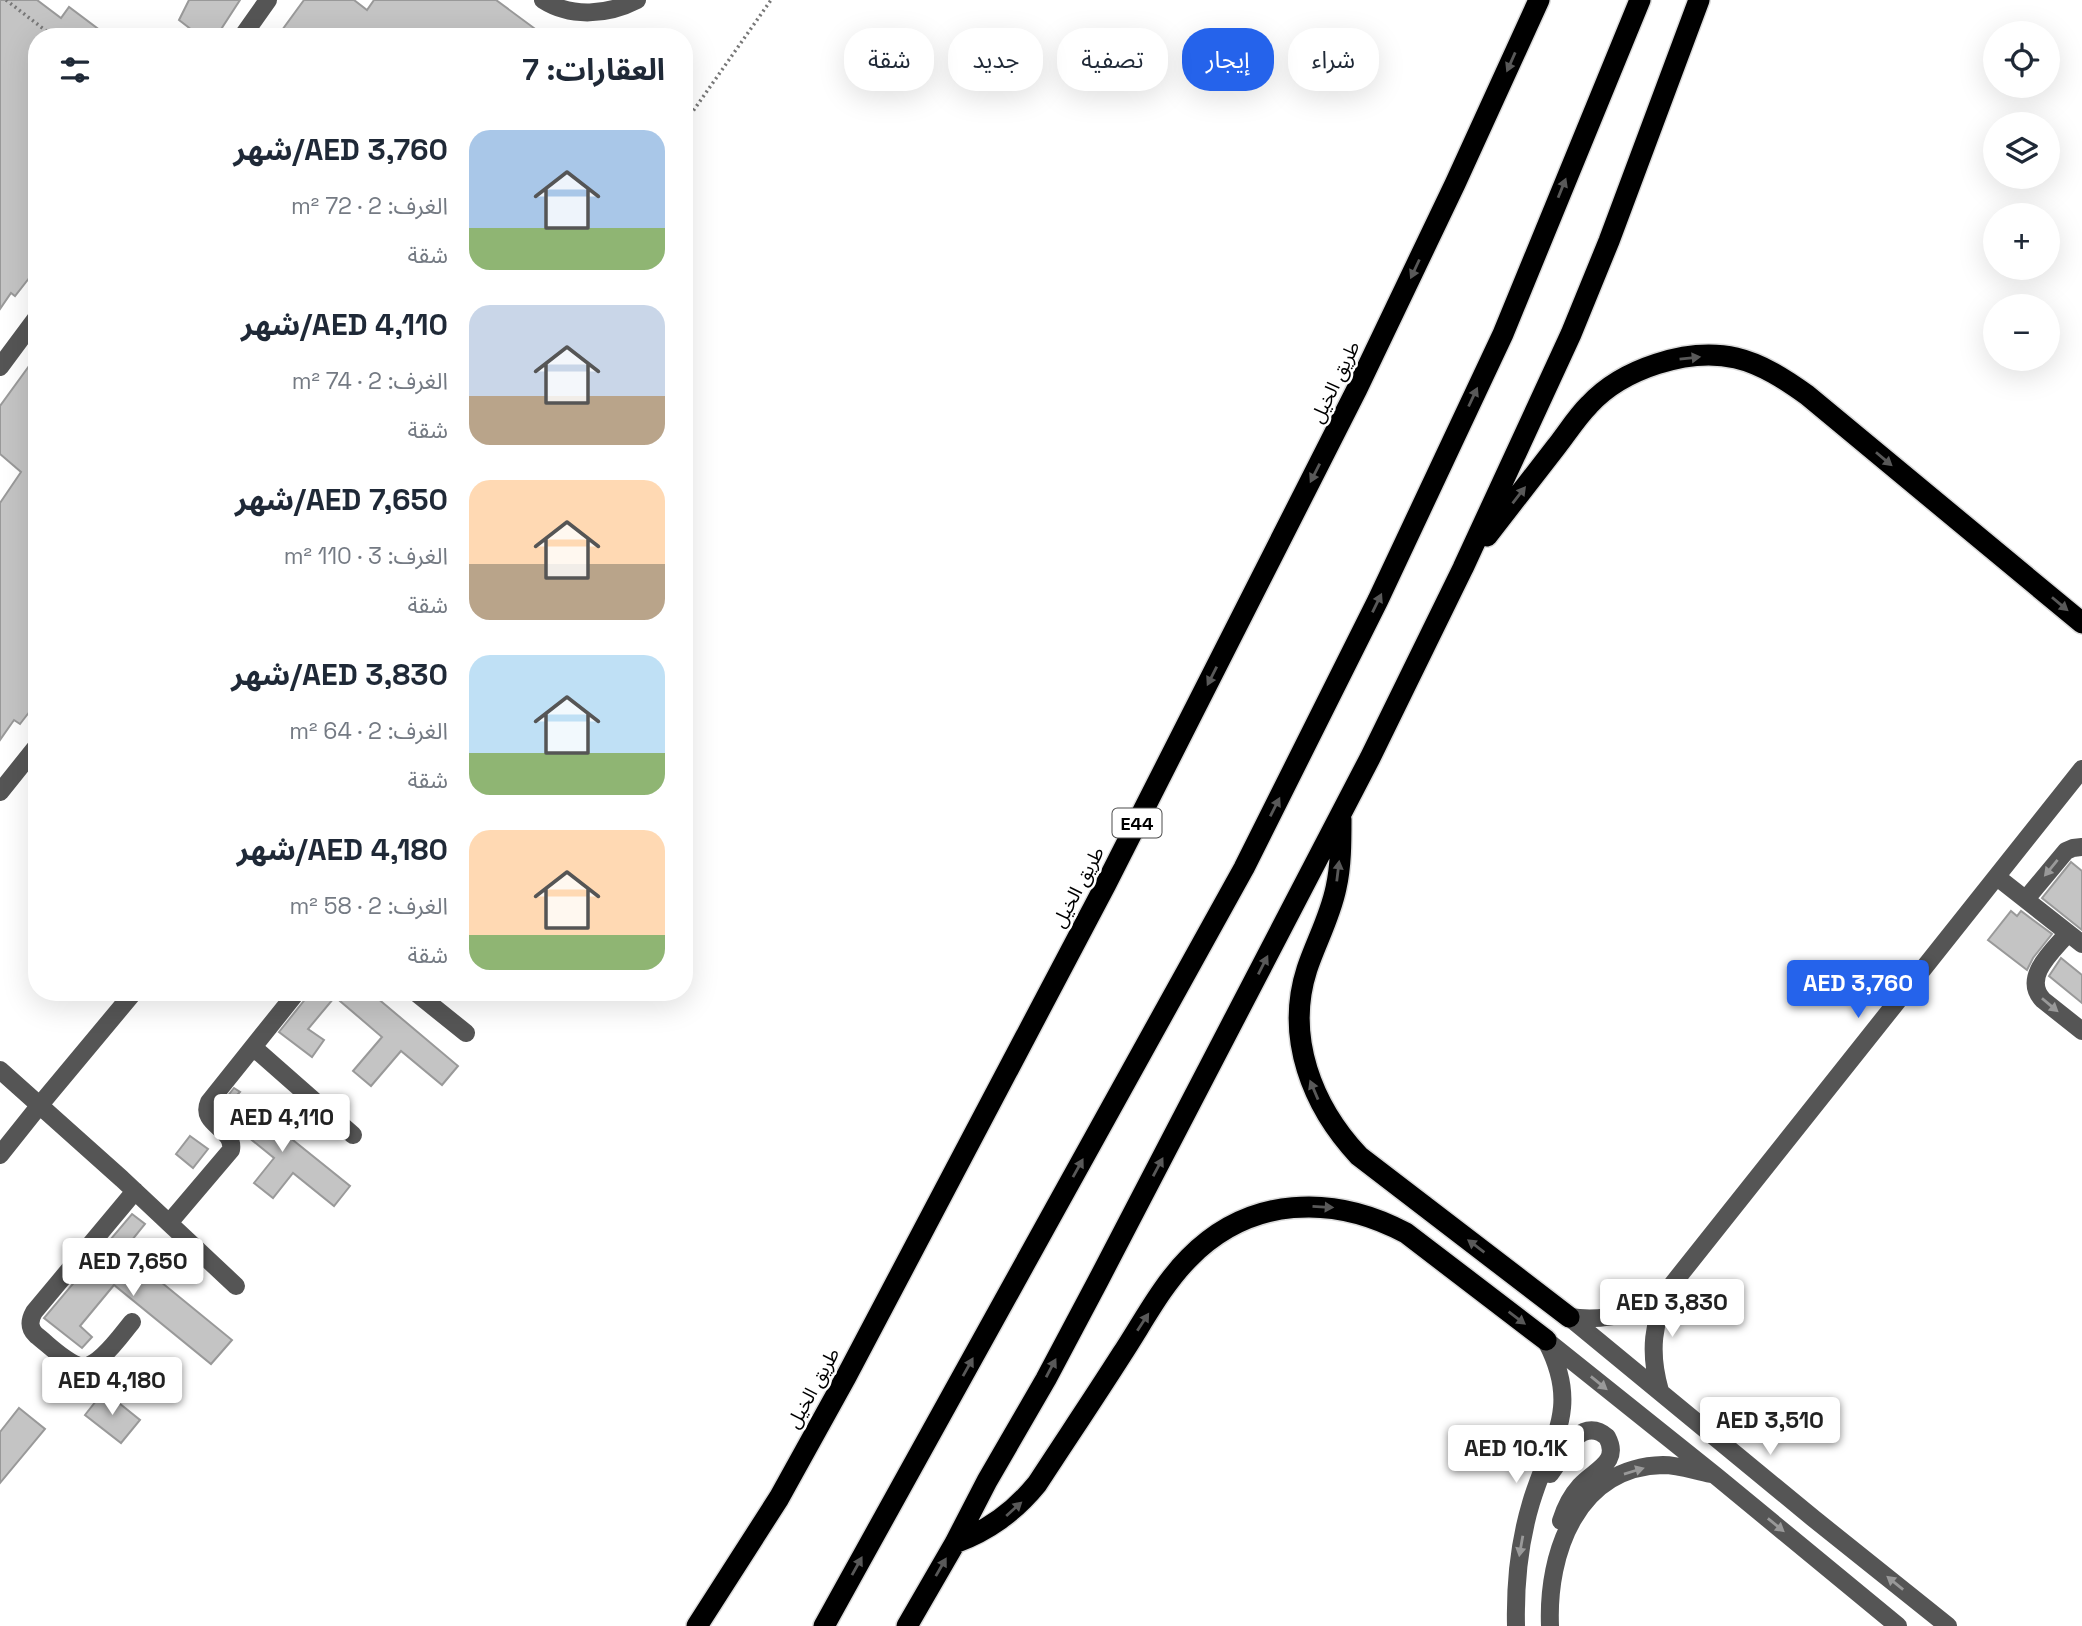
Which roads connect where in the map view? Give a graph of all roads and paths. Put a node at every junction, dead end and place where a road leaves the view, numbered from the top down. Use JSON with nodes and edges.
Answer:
{"nodes":[{"id":1,"x":6,"y":0,"type":"edge"},
{"id":2,"x":268,"y":0,"type":"edge"},
{"id":3,"x":543,"y":0,"type":"edge"},
{"id":4,"x":636,"y":0,"type":"edge"},
{"id":5,"x":771,"y":0,"type":"edge"},
{"id":6,"x":1539,"y":0,"type":"edge"},
{"id":7,"x":1640,"y":0,"type":"edge"},
{"id":8,"x":1699,"y":0,"type":"edge"},
{"id":9,"x":42,"y":28,"type":"edge"},
{"id":10,"x":248,"y":28,"type":"edge"},
{"id":11,"x":693,"y":111,"type":"edge"},
{"id":12,"x":28,"y":329,"type":"edge"},
{"id":13,"x":0,"y":367,"type":"edge"},
{"id":14,"x":1463,"y":568,"type":"junction"},
{"id":15,"x":2082,"y":623,"type":"edge"},
{"id":16,"x":28,"y":757,"type":"edge"},
{"id":17,"x":2080,"y":774,"type":"edge"},
{"id":18,"x":0,"y":792,"type":"edge"},
{"id":19,"x":1342,"y":814,"type":"junction"},
{"id":20,"x":2082,"y":847,"type":"edge"},
{"id":21,"x":1997,"y":877,"type":"junction"},
{"id":22,"x":2026,"y":899,"type":"junction"},
{"id":23,"x":2076,"y":934,"type":"edge"},
{"id":24,"x":126,"y":1001,"type":"edge"},
{"id":25,"x":290,"y":1001,"type":"edge"},
{"id":26,"x":426,"y":1001,"type":"edge"},
{"id":27,"x":2082,"y":1031,"type":"edge"},
{"id":28,"x":467,"y":1033,"type":"dead end"},
{"id":29,"x":253,"y":1047,"type":"junction"},
{"id":30,"x":0,"y":1070,"type":"edge"},
{"id":31,"x":39,"y":1106,"type":"junction"},
{"id":32,"x":353,"y":1135,"type":"dead end"},
{"id":33,"x":0,"y":1156,"type":"edge"},
{"id":34,"x":135,"y":1191,"type":"junction"},
{"id":35,"x":169,"y":1223,"type":"junction"},
{"id":36,"x":236,"y":1286,"type":"dead end"},
{"id":37,"x":1671,"y":1286,"type":"junction"},
{"id":38,"x":1569,"y":1317,"type":"junction"},
{"id":39,"x":132,"y":1322,"type":"dead end"},
{"id":40,"x":1546,"y":1340,"type":"junction"},
{"id":41,"x":1660,"y":1391,"type":"junction"},
{"id":42,"x":1716,"y":1476,"type":"junction"},
{"id":43,"x":1531,"y":1501,"type":"junction"},
{"id":44,"x":955,"y":1543,"type":"junction"},
{"id":45,"x":1558,"y":1559,"type":"junction"},
{"id":46,"x":697,"y":1626,"type":"edge"},
{"id":47,"x":824,"y":1626,"type":"edge"},
{"id":48,"x":906,"y":1626,"type":"edge"},
{"id":49,"x":1517,"y":1626,"type":"edge"},
{"id":50,"x":1550,"y":1626,"type":"edge"},
{"id":51,"x":1898,"y":1626,"type":"edge"},
{"id":52,"x":1948,"y":1626,"type":"edge"}],
"edges":[{"from":1,"to":9,"type":"path"},
{"from":2,"to":10,"type":"street"},
{"from":3,"to":4,"type":"street"},
{"from":5,"to":11,"type":"path"},
{"from":6,"to":46,"type":"highway","name":"طريق الخيل","number":"E44","one_way":true},
{"from":47,"to":7,"type":"highway","one_way":true},
{"from":8,"to":14,"type":"highway"},
{"from":12,"to":13,"type":"street"},
{"from":14,"to":15,"type":"highway","one_way":true},
{"from":14,"to":19,"type":"highway"},
{"from":16,"to":18,"type":"street"},
{"from":17,"to":21,"type":"street"},
{"from":38,"to":19,"type":"highway","one_way":true},
{"from":44,"to":19,"type":"highway","one_way":true},
{"from":20,"to":22,"type":"street","one_way":true},
{"from":21,"to":22,"type":"street"},
{"from":21,"to":37,"type":"street"},
{"from":22,"to":23,"type":"street"},
{"from":23,"to":27,"type":"street","one_way":true},
{"from":24,"to":31,"type":"street"},
{"from":25,"to":29,"type":"street"},
{"from":26,"to":28,"type":"street"},
{"from":29,"to":32,"type":"street"},
{"from":29,"to":35,"type":"street"},
{"from":30,"to":31,"type":"street"},
{"from":31,"to":33,"type":"street"},
{"from":31,"to":34,"type":"street"},
{"from":34,"to":35,"type":"street"},
{"from":34,"to":39,"type":"street"},
{"from":35,"to":36,"type":"street"},
{"from":37,"to":38,"type":"street"},
{"from":37,"to":41,"type":"street"},
{"from":38,"to":41,"type":"street"},
{"from":40,"to":42,"type":"street","one_way":true},
{"from":40,"to":43,"type":"street"},
{"from":44,"to":40,"type":"highway","one_way":true},
{"from":52,"to":41,"type":"street","one_way":true},
{"from":45,"to":42,"type":"street","one_way":true},
{"from":42,"to":51,"type":"street","one_way":true},
{"from":43,"to":45,"type":"street"},
{"from":43,"to":49,"type":"street","one_way":true},
{"from":48,"to":44,"type":"highway","one_way":true},
{"from":45,"to":50,"type":"street"}]}
